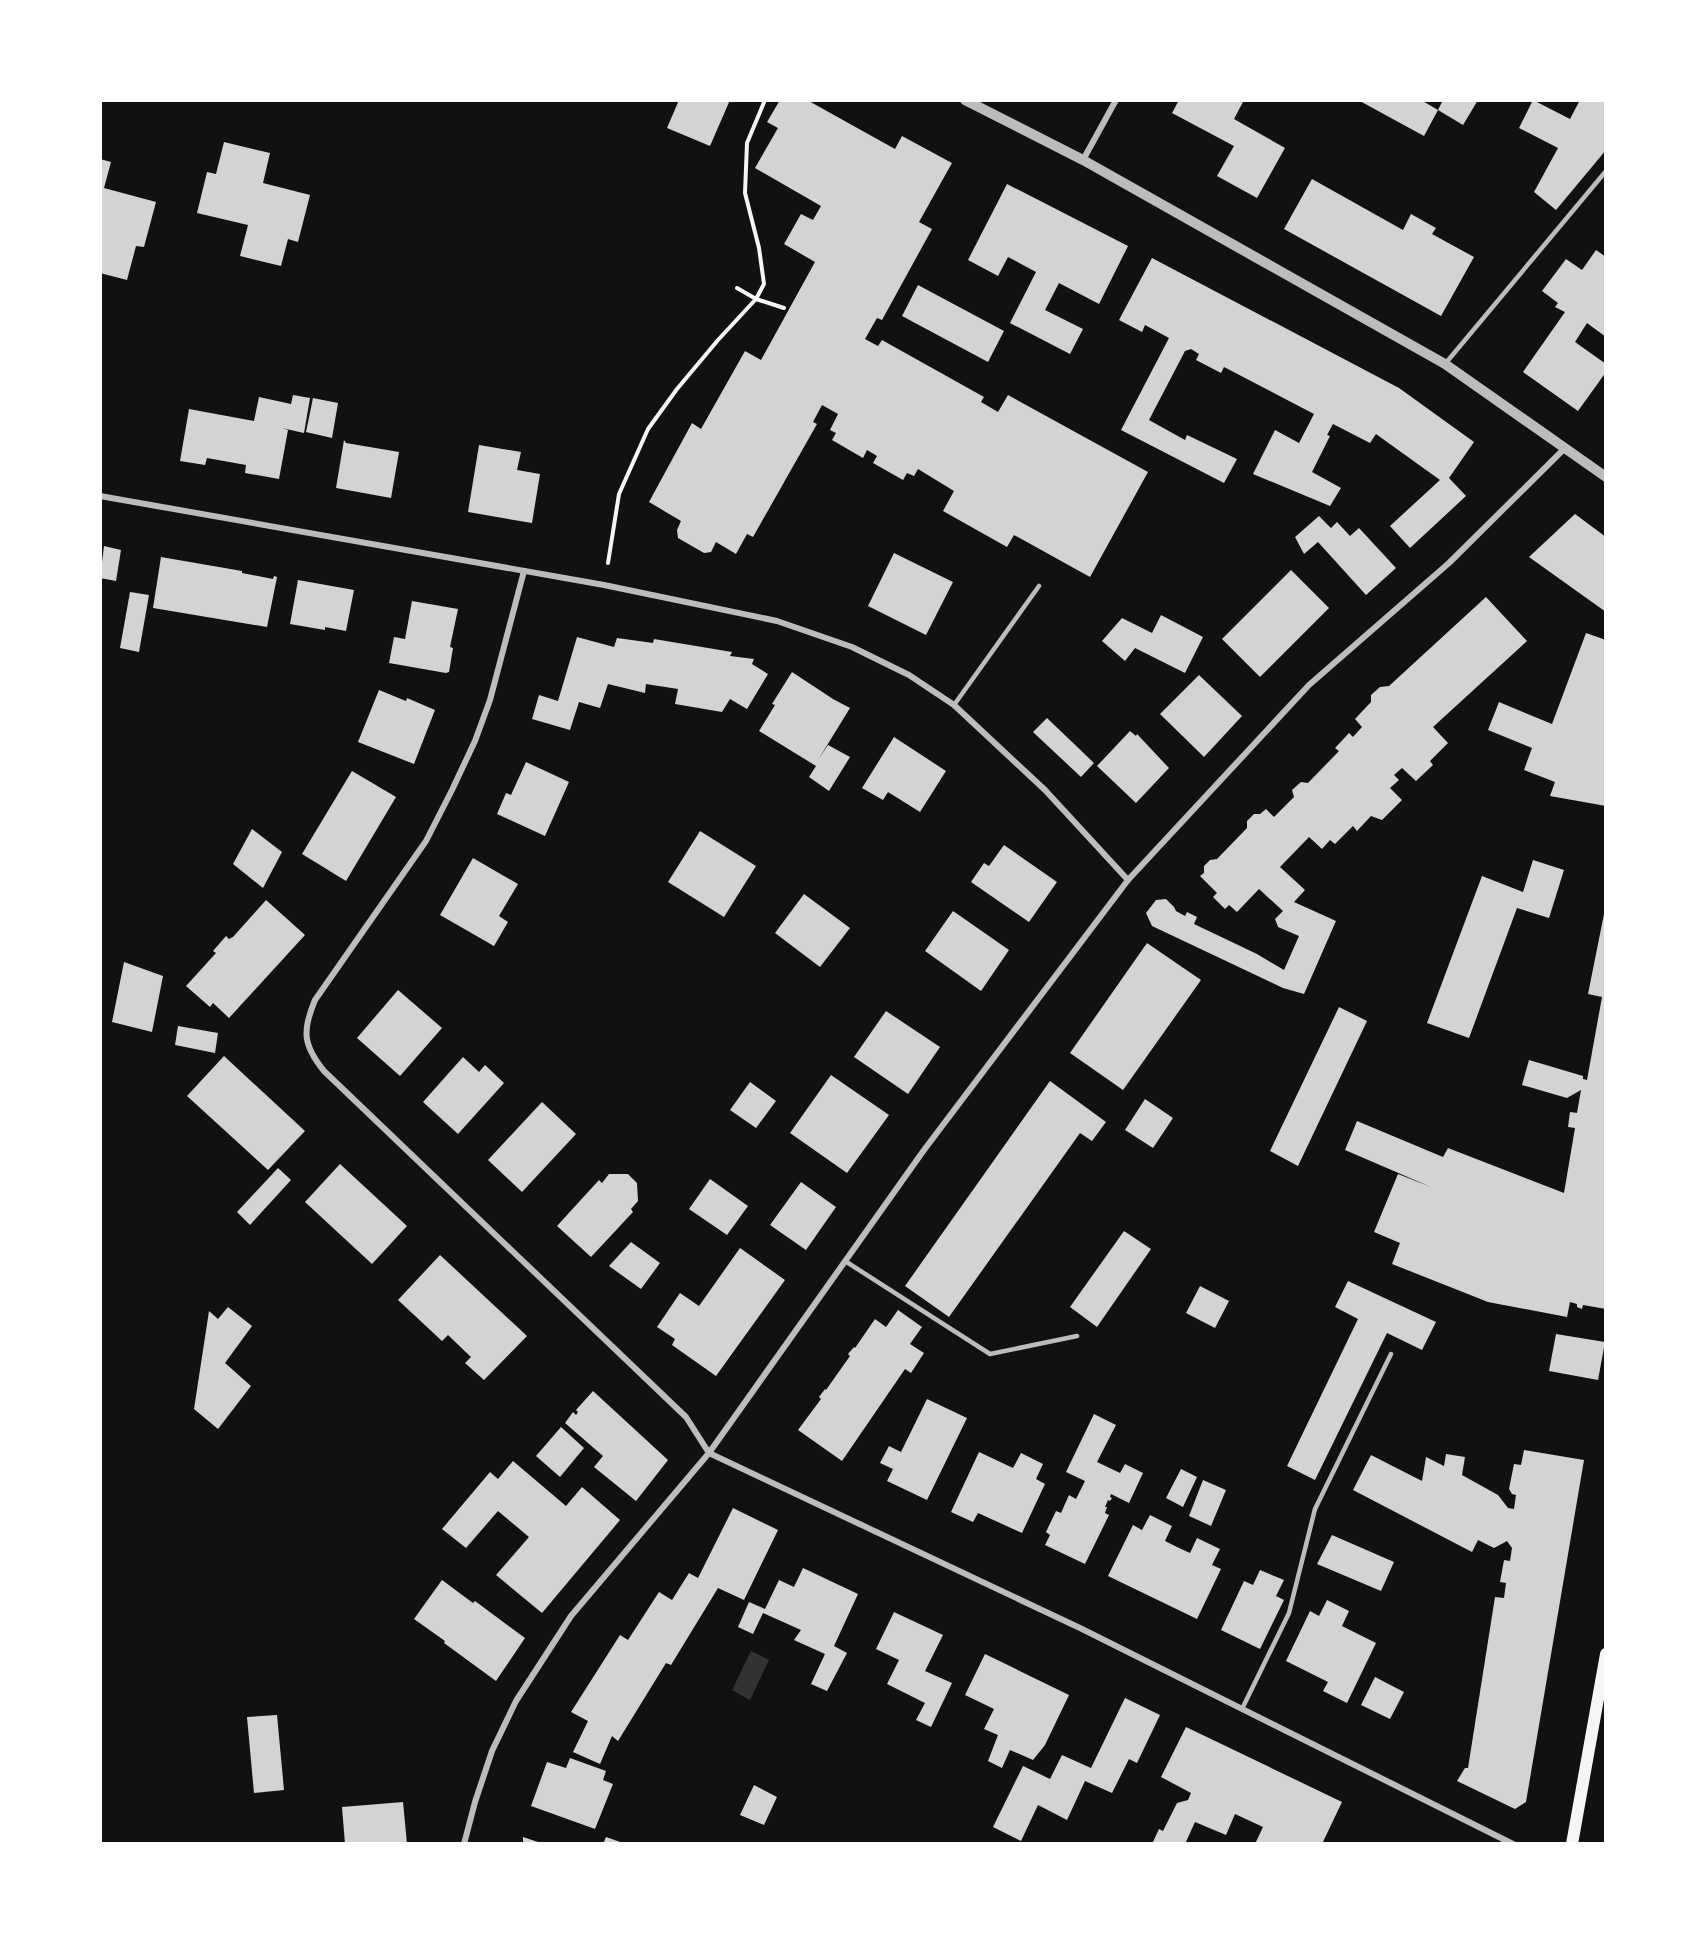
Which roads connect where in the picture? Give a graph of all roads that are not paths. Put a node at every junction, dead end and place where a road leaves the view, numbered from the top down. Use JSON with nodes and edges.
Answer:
{"nodes":[{"id":1,"x":965,"y":100,"type":"edge"},
{"id":2,"x":1116,"y":100,"type":"edge"},
{"id":3,"x":1083,"y":160,"type":"junction"},
{"id":4,"x":1605,"y":171,"type":"edge"},
{"id":5,"x":1444,"y":364,"type":"junction"},
{"id":6,"x":1564,"y":449,"type":"junction"},
{"id":7,"x":1605,"y":477,"type":"edge"},
{"id":8,"x":100,"y":496,"type":"edge"},
{"id":9,"x":524,"y":571,"type":"junction"},
{"id":10,"x":1040,"y":586,"type":"dead end"},
{"id":11,"x":954,"y":705,"type":"junction"},
{"id":12,"x":1128,"y":880,"type":"junction"},
{"id":13,"x":845,"y":1261,"type":"junction"},
{"id":14,"x":1077,"y":1336,"type":"dead end"},
{"id":15,"x":1391,"y":1354,"type":"dead end"},
{"id":16,"x":709,"y":1453,"type":"junction"},
{"id":17,"x":1605,"y":1654,"type":"edge"},
{"id":18,"x":1242,"y":1709,"type":"junction"},
{"id":19,"x":464,"y":1844,"type":"edge"},
{"id":20,"x":1513,"y":1844,"type":"edge"},
{"id":21,"x":1572,"y":1844,"type":"edge"}],
"edges":[{"from":1,"to":3,"type":"street"},
{"from":2,"to":3,"type":"street"},
{"from":3,"to":5,"type":"street"},
{"from":4,"to":5,"type":"lane"},
{"from":5,"to":6,"type":"street"},
{"from":6,"to":7,"type":"street"},
{"from":6,"to":12,"type":"street"},
{"from":8,"to":9,"type":"street"},
{"from":9,"to":11,"type":"street"},
{"from":9,"to":16,"type":"street"},
{"from":10,"to":11,"type":"lane"},
{"from":11,"to":12,"type":"street"},
{"from":12,"to":13,"type":"street"},
{"from":13,"to":14,"type":"lane"},
{"from":13,"to":16,"type":"street"},
{"from":15,"to":18,"type":"lane"},
{"from":16,"to":18,"type":"street"},
{"from":16,"to":19,"type":"street"},
{"from":17,"to":21,"type":"main road"},
{"from":18,"to":20,"type":"street"}]}
